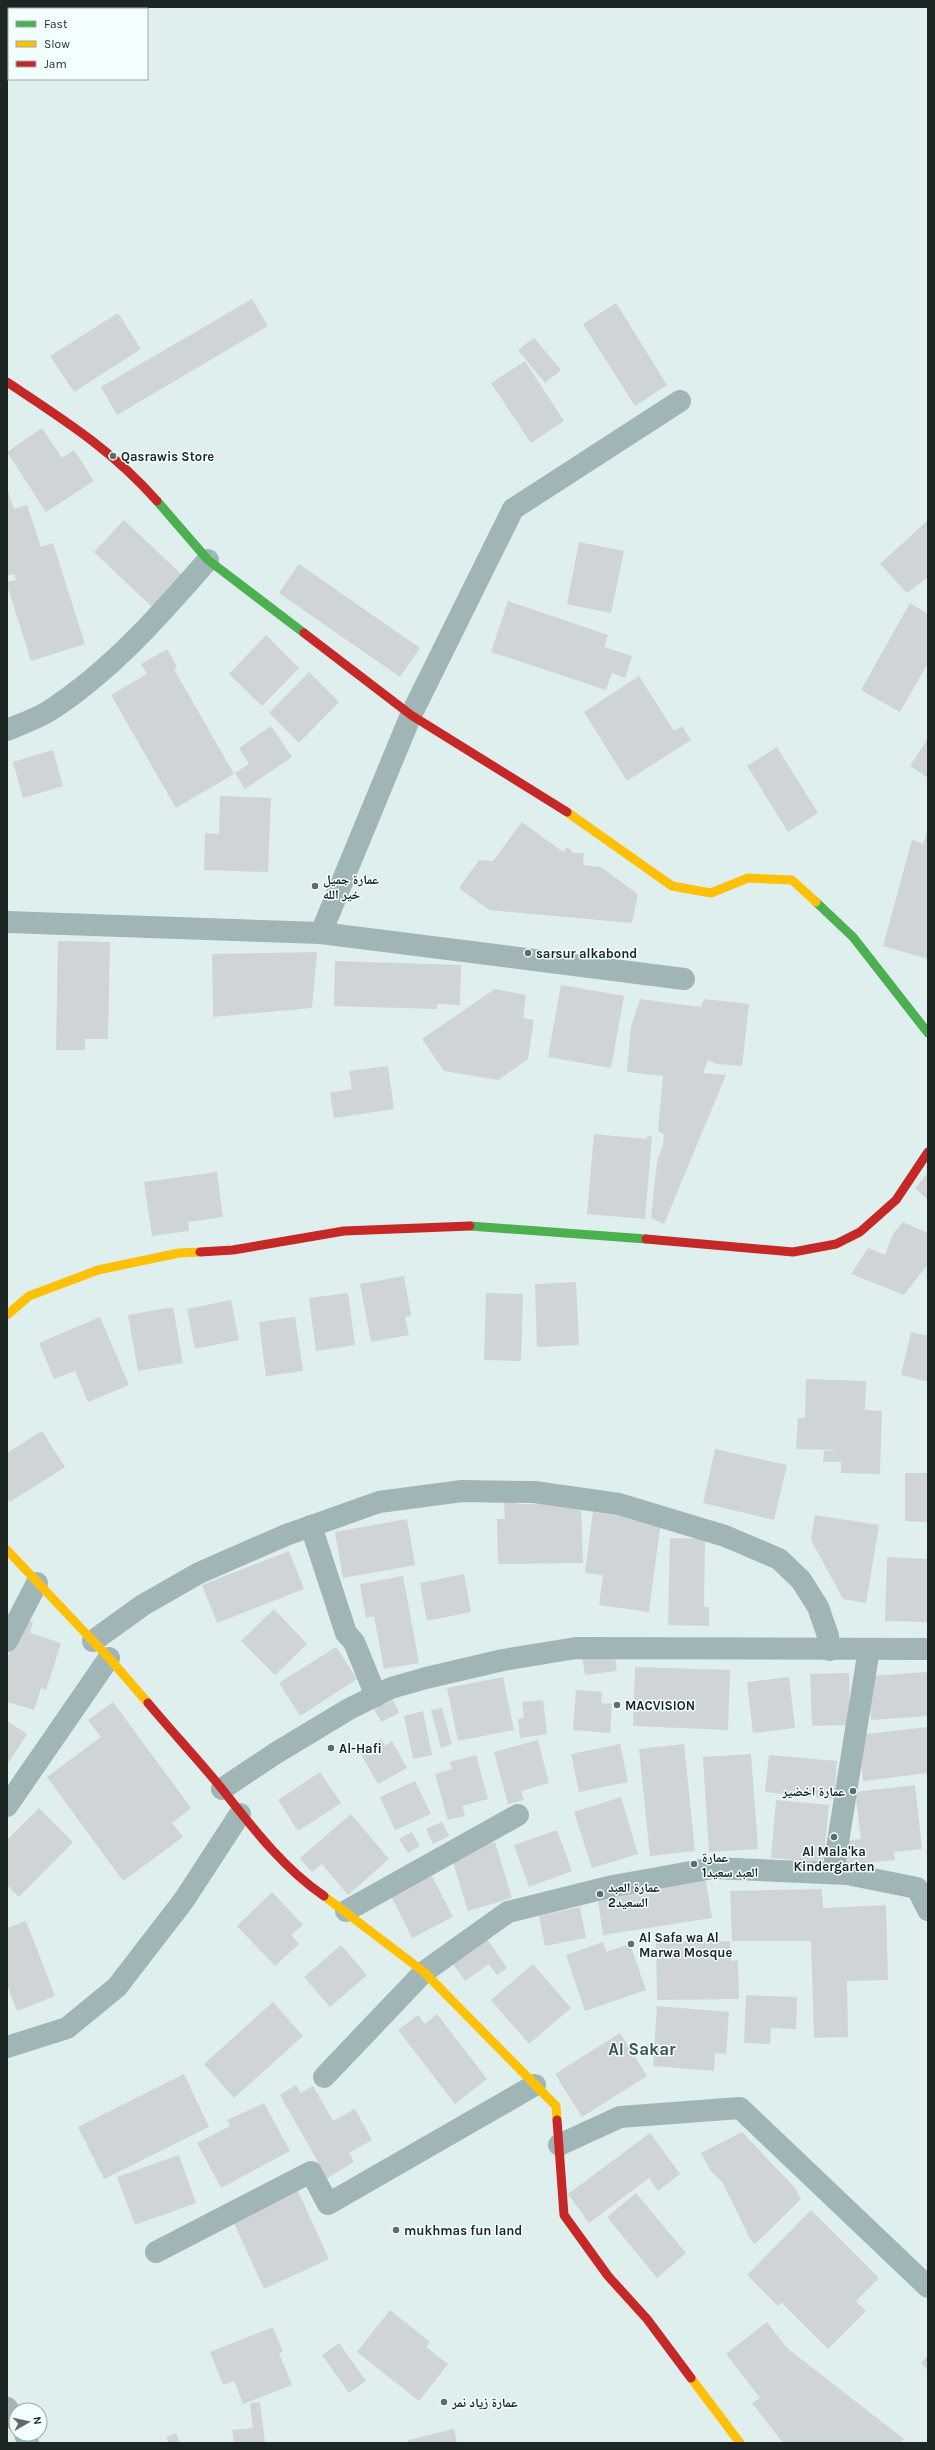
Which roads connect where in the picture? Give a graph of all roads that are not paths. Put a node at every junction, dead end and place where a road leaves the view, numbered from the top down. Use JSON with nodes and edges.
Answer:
{"nodes":[{"id":1,"x":7,"y":382,"type":"edge"},
{"id":2,"x":680,"y":401,"type":"dead end"},
{"id":3,"x":208,"y":560,"type":"junction"},
{"id":4,"x":411,"y":715,"type":"junction"},
{"id":5,"x":7,"y":730,"type":"edge"},
{"id":6,"x":7,"y":922,"type":"edge"},
{"id":7,"x":321,"y":933,"type":"junction"},
{"id":8,"x":684,"y":979,"type":"dead end"},
{"id":9,"x":928,"y":1033,"type":"edge"},
{"id":10,"x":928,"y":1152,"type":"edge"},
{"id":11,"x":7,"y":1315,"type":"edge"},
{"id":12,"x":311,"y":1526,"type":"junction"},
{"id":13,"x":7,"y":1550,"type":"edge"},
{"id":14,"x":37,"y":1583,"type":"junction"},
{"id":15,"x":7,"y":1641,"type":"edge"},
{"id":16,"x":93,"y":1641,"type":"junction"},
{"id":17,"x":870,"y":1649,"type":"junction"},
{"id":18,"x":928,"y":1649,"type":"edge"},
{"id":19,"x":829,"y":1650,"type":"junction"},
{"id":20,"x":109,"y":1658,"type":"junction"},
{"id":21,"x":376,"y":1696,"type":"junction"},
{"id":22,"x":222,"y":1789,"type":"junction"},
{"id":23,"x":7,"y":1806,"type":"edge"},
{"id":24,"x":240,"y":1814,"type":"junction"},
{"id":25,"x":518,"y":1814,"type":"dead end"},
{"id":26,"x":833,"y":1873,"type":"junction"},
{"id":27,"x":928,"y":1910,"type":"edge"},
{"id":28,"x":346,"y":1911,"type":"junction"},
{"id":29,"x":424,"y":1972,"type":"junction"},
{"id":30,"x":7,"y":2047,"type":"edge"},
{"id":31,"x":324,"y":2077,"type":"dead end"},
{"id":32,"x":535,"y":2085,"type":"junction"},
{"id":33,"x":559,"y":2144,"type":"junction"},
{"id":34,"x":156,"y":2252,"type":"dead end"},
{"id":35,"x":928,"y":2287,"type":"edge"},
{"id":36,"x":740,"y":2443,"type":"edge"}],
"edges":[{"from":1,"to":3,"type":"street"},
{"from":2,"to":4,"type":"street"},
{"from":3,"to":4,"type":"street"},
{"from":3,"to":5,"type":"street"},
{"from":4,"to":7,"type":"street"},
{"from":4,"to":9,"type":"street"},
{"from":6,"to":7,"type":"street"},
{"from":7,"to":8,"type":"street"},
{"from":10,"to":11,"type":"street"},
{"from":12,"to":16,"type":"street"},
{"from":12,"to":19,"type":"street"},
{"from":12,"to":21,"type":"street"},
{"from":13,"to":14,"type":"street"},
{"from":14,"to":15,"type":"street"},
{"from":14,"to":16,"type":"street"},
{"from":16,"to":20,"type":"street"},
{"from":17,"to":18,"type":"street"},
{"from":17,"to":19,"type":"street"},
{"from":17,"to":26,"type":"street"},
{"from":19,"to":21,"type":"street"},
{"from":20,"to":22,"type":"street"},
{"from":20,"to":23,"type":"street"},
{"from":21,"to":22,"type":"street"},
{"from":22,"to":24,"type":"street"},
{"from":24,"to":28,"type":"street"},
{"from":24,"to":30,"type":"street"},
{"from":25,"to":28,"type":"street"},
{"from":26,"to":27,"type":"street"},
{"from":26,"to":29,"type":"street"},
{"from":28,"to":29,"type":"street"},
{"from":29,"to":31,"type":"street"},
{"from":29,"to":32,"type":"street"},
{"from":32,"to":33,"type":"street"},
{"from":32,"to":34,"type":"street"},
{"from":33,"to":35,"type":"street"},
{"from":33,"to":36,"type":"street"}]}
